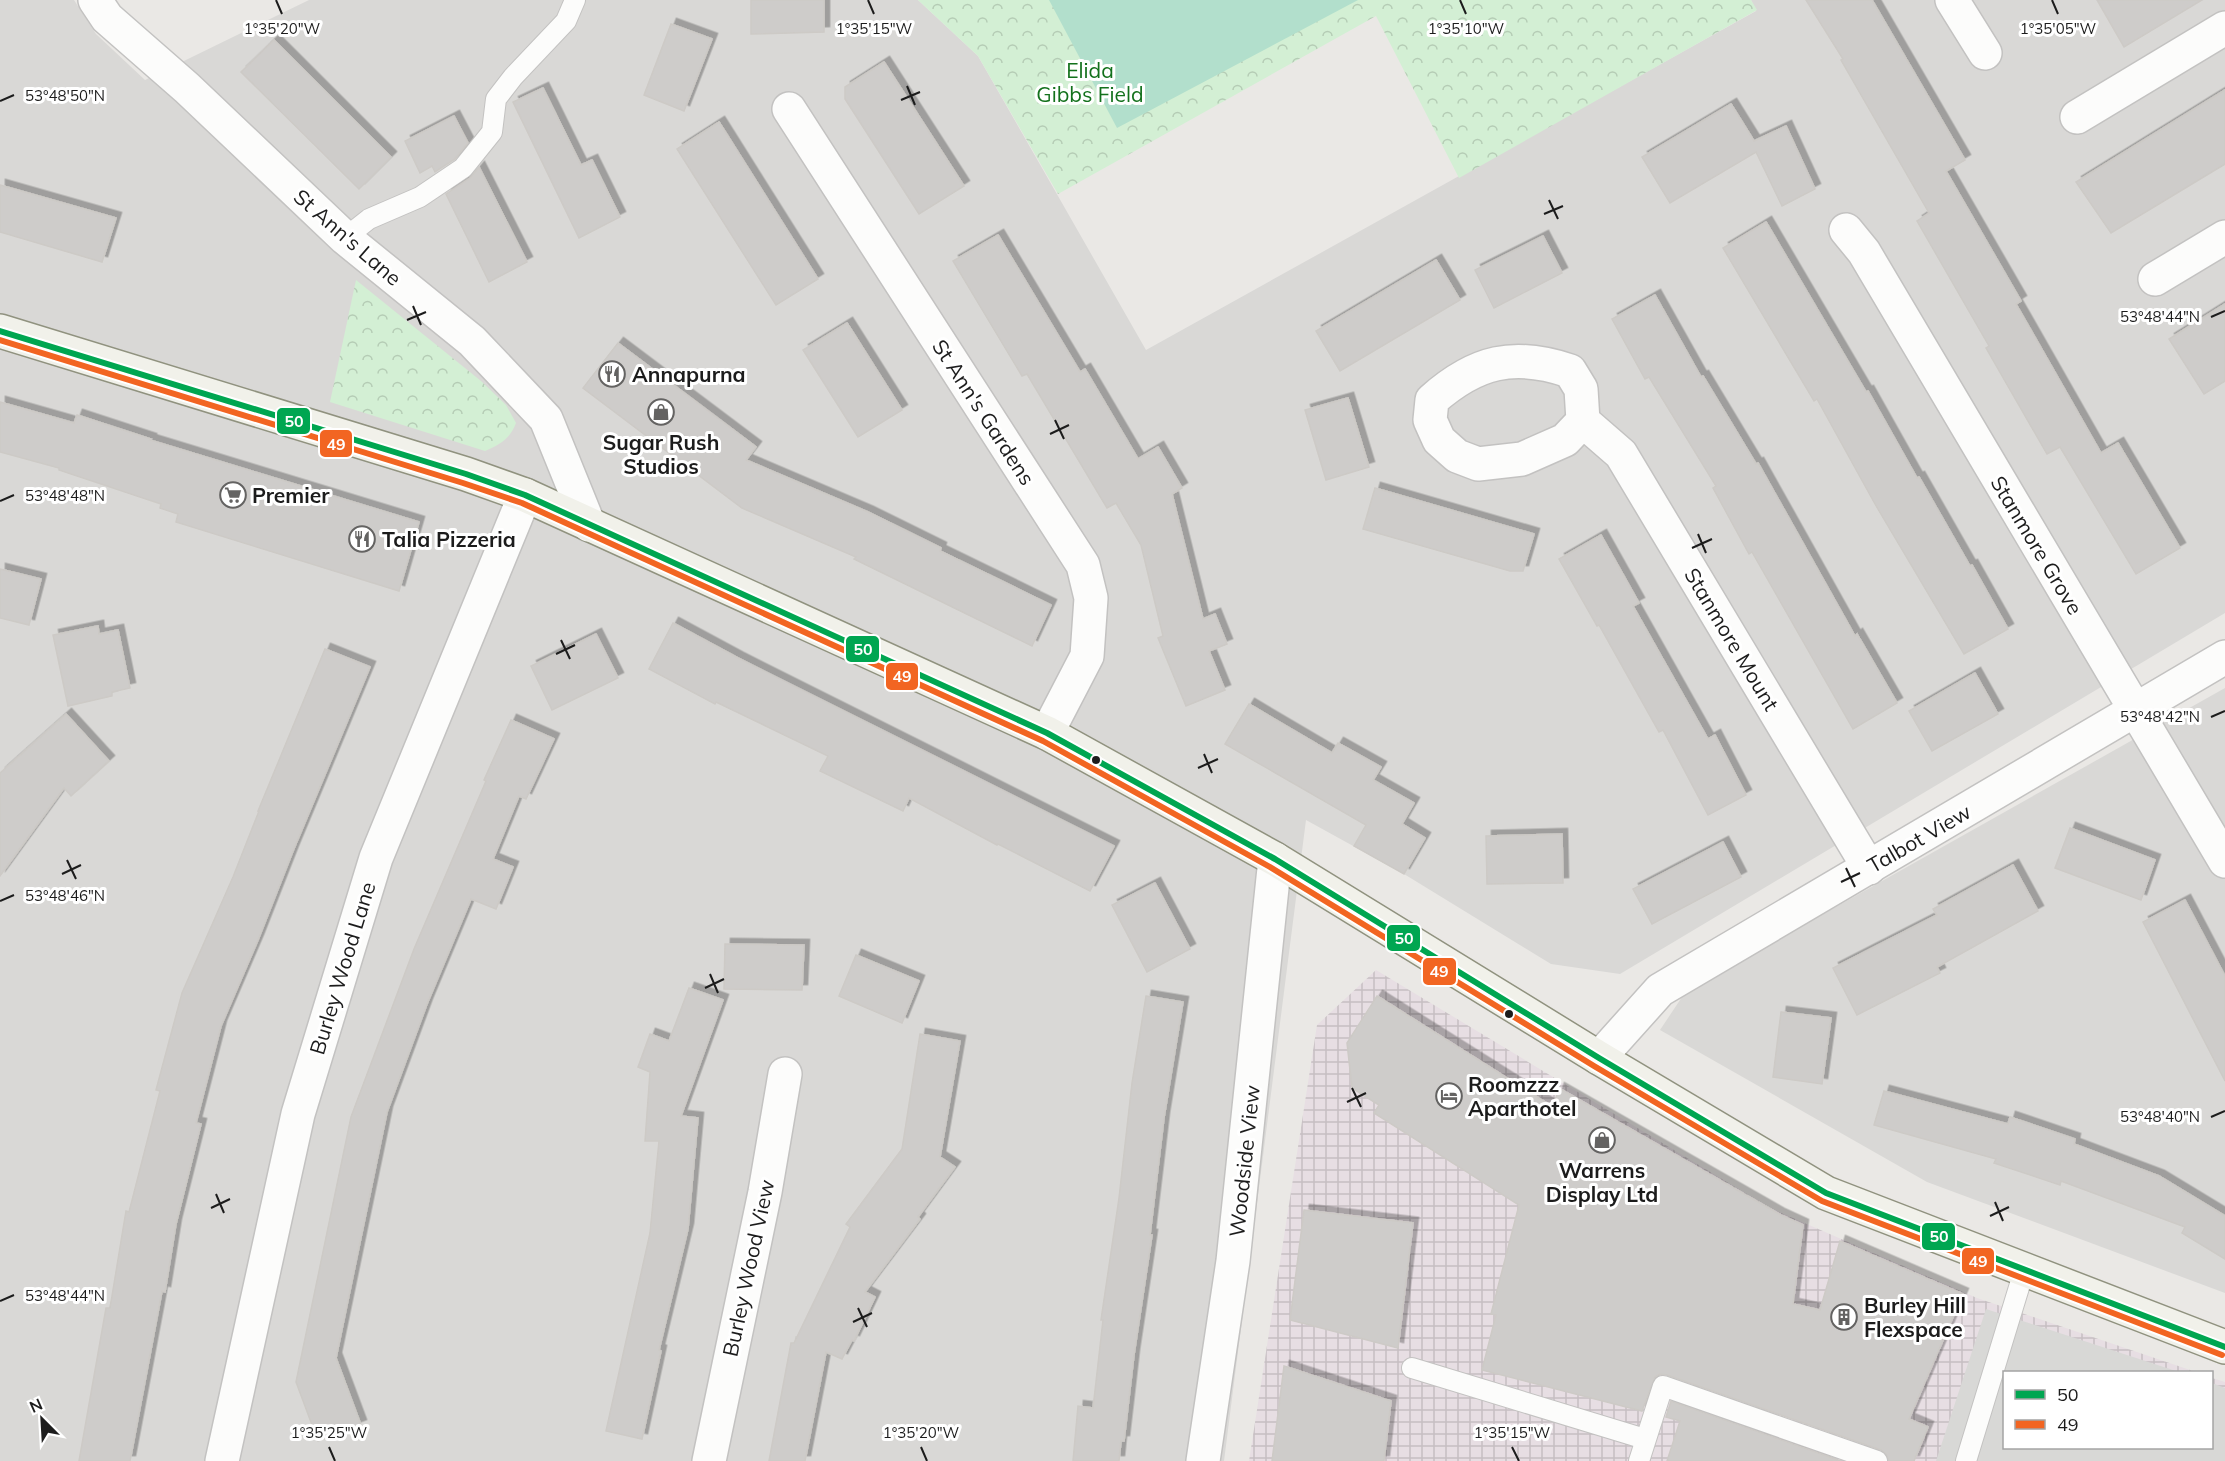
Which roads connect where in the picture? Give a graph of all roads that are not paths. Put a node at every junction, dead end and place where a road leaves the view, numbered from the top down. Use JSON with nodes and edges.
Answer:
{"nodes":[{"id":1,"x":95,"y":0,"type":"edge"},
{"id":2,"x":575,"y":0,"type":"edge"},
{"id":3,"x":1952,"y":0,"type":"edge"},
{"id":4,"x":2225,"y":28,"type":"edge"},
{"id":5,"x":1985,"y":54,"type":"dead end"},
{"id":6,"x":789,"y":109,"type":"dead end"},
{"id":7,"x":2077,"y":117,"type":"dead end"},
{"id":8,"x":1846,"y":230,"type":"dead end"},
{"id":9,"x":2225,"y":237,"type":"edge"},
{"id":10,"x":345,"y":238,"type":"junction"},
{"id":11,"x":2155,"y":279,"type":"dead end"},
{"id":12,"x":0,"y":331,"type":"edge"},
{"id":13,"x":1583,"y":421,"type":"dead end"},
{"id":14,"x":525,"y":495,"type":"junction"},
{"id":15,"x":589,"y":525,"type":"junction"},
{"id":16,"x":2225,"y":657,"type":"edge"},
{"id":17,"x":2135,"y":711,"type":"junction"},
{"id":18,"x":1047,"y":733,"type":"junction"},
{"id":19,"x":1275,"y":859,"type":"junction"},
{"id":20,"x":2225,"y":861,"type":"edge"},
{"id":21,"x":1869,"y":868,"type":"junction"},
{"id":22,"x":1599,"y":1058,"type":"junction"},
{"id":23,"x":785,"y":1074,"type":"dead end"},
{"id":24,"x":2024,"y":1271,"type":"junction"},
{"id":25,"x":2225,"y":1347,"type":"edge"},
{"id":26,"x":1413,"y":1368,"type":"dead end"},
{"id":27,"x":1645,"y":1440,"type":"junction"},
{"id":28,"x":222,"y":1461,"type":"edge"},
{"id":29,"x":709,"y":1461,"type":"edge"},
{"id":30,"x":1203,"y":1461,"type":"edge"},
{"id":31,"x":1639,"y":1461,"type":"edge"},
{"id":32,"x":1877,"y":1461,"type":"edge"},
{"id":33,"x":1966,"y":1461,"type":"edge"}],
"edges":[{"from":1,"to":10,"type":"street","name":"St Ann's Lane"},
{"from":2,"to":10,"type":"lane"},
{"from":3,"to":5,"type":"street"},
{"from":4,"to":7,"type":"street"},
{"from":6,"to":18,"type":"street","name":"St Ann's Gardens"},
{"from":8,"to":17,"type":"street","name":"Stanmore Grove"},
{"from":9,"to":11,"type":"street"},
{"from":10,"to":15,"type":"street","name":"St Ann's Lane"},
{"from":12,"to":14,"type":"street"},
{"from":13,"to":21,"type":"street","name":"Stanmore Mount"},
{"from":14,"to":15,"type":"street"},
{"from":14,"to":28,"type":"street","name":"Burley Wood Lane"},
{"from":15,"to":18,"type":"street"},
{"from":16,"to":17,"type":"street","name":"Talbot View"},
{"from":17,"to":20,"type":"street","name":"Stanmore Grove"},
{"from":17,"to":21,"type":"street","name":"Talbot View"},
{"from":18,"to":19,"type":"street"},
{"from":19,"to":22,"type":"street"},
{"from":19,"to":30,"type":"street","name":"Woodside View"},
{"from":21,"to":22,"type":"street","name":"Talbot View"},
{"from":22,"to":24,"type":"street"},
{"from":23,"to":29,"type":"street","name":"Burley Wood View"},
{"from":24,"to":25,"type":"street"},
{"from":24,"to":33,"type":"lane"},
{"from":26,"to":27,"type":"lane"},
{"from":27,"to":31,"type":"lane"},
{"from":27,"to":32,"type":"lane"}]}
